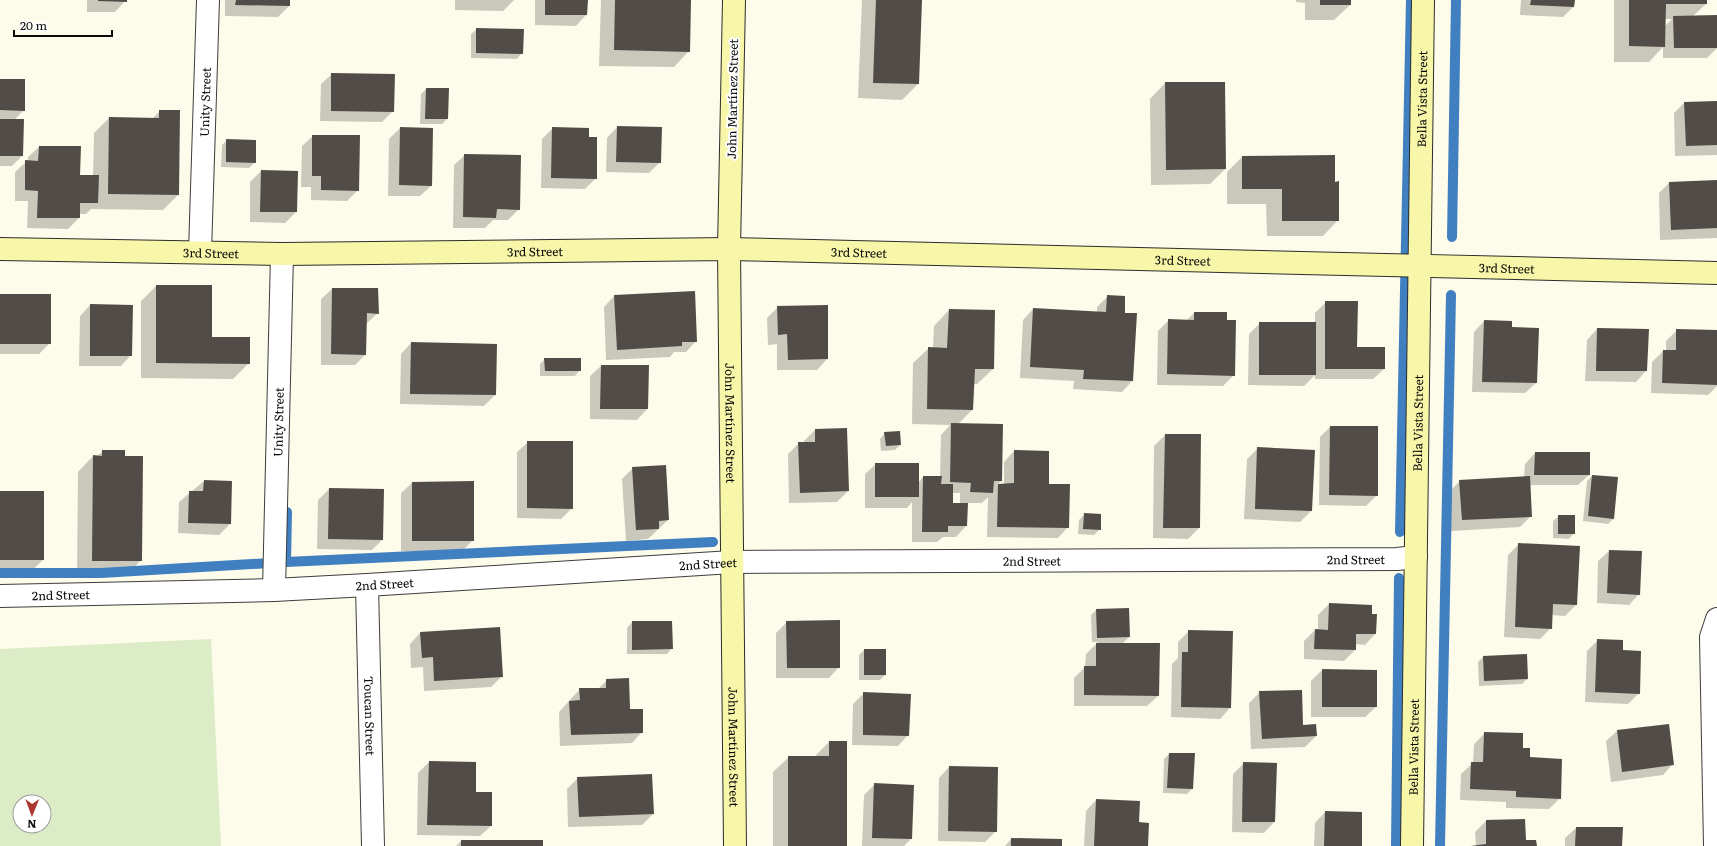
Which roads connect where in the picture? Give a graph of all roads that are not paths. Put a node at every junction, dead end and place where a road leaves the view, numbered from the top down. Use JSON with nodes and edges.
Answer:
{"nodes":[{"id":1,"x":208,"y":0,"type":"edge"},
{"id":2,"x":734,"y":0,"type":"edge"},
{"id":3,"x":1423,"y":0,"type":"edge"},
{"id":4,"x":0,"y":249,"type":"edge"},
{"id":5,"x":729,"y":249,"type":"junction"},
{"id":6,"x":200,"y":252,"type":"junction"},
{"id":7,"x":282,"y":254,"type":"junction"},
{"id":8,"x":1419,"y":266,"type":"junction"},
{"id":9,"x":1717,"y":273,"type":"edge"},
{"id":10,"x":1416,"y":557,"type":"junction"},
{"id":11,"x":732,"y":562,"type":"junction"},
{"id":12,"x":367,"y":585,"type":"junction"},
{"id":13,"x":274,"y":590,"type":"junction"},
{"id":14,"x":0,"y":596,"type":"edge"},
{"id":15,"x":1717,"y":619,"type":"edge"},
{"id":16,"x":373,"y":846,"type":"edge"},
{"id":17,"x":735,"y":846,"type":"edge"},
{"id":18,"x":1412,"y":846,"type":"edge"},
{"id":19,"x":1715,"y":846,"type":"edge"}],
"edges":[{"from":1,"to":6,"type":"street","name":"Unity Street"},
{"from":2,"to":5,"type":"street","name":"John Martínez Street"},
{"from":3,"to":8,"type":"street","name":"Bella Vista Street"},
{"from":4,"to":6,"type":"street","name":"3rd Street"},
{"from":5,"to":7,"type":"street","name":"3rd Street"},
{"from":5,"to":8,"type":"street","name":"3rd Street"},
{"from":5,"to":11,"type":"street","name":"John Martínez Street"},
{"from":6,"to":7,"type":"street","name":"3rd Street"},
{"from":7,"to":13,"type":"street","name":"Unity Street"},
{"from":8,"to":9,"type":"street","name":"3rd Street"},
{"from":8,"to":10,"type":"street","name":"Bella Vista Street"},
{"from":10,"to":11,"type":"street","name":"2nd Street"},
{"from":10,"to":18,"type":"street","name":"Bella Vista Street"},
{"from":11,"to":12,"type":"street","name":"2nd Street"},
{"from":11,"to":17,"type":"street","name":"John Martínez Street"},
{"from":12,"to":13,"type":"street","name":"2nd Street"},
{"from":12,"to":16,"type":"street","name":"Toucan Street"},
{"from":13,"to":14,"type":"street","name":"2nd Street"},
{"from":15,"to":19,"type":"street"}]}
